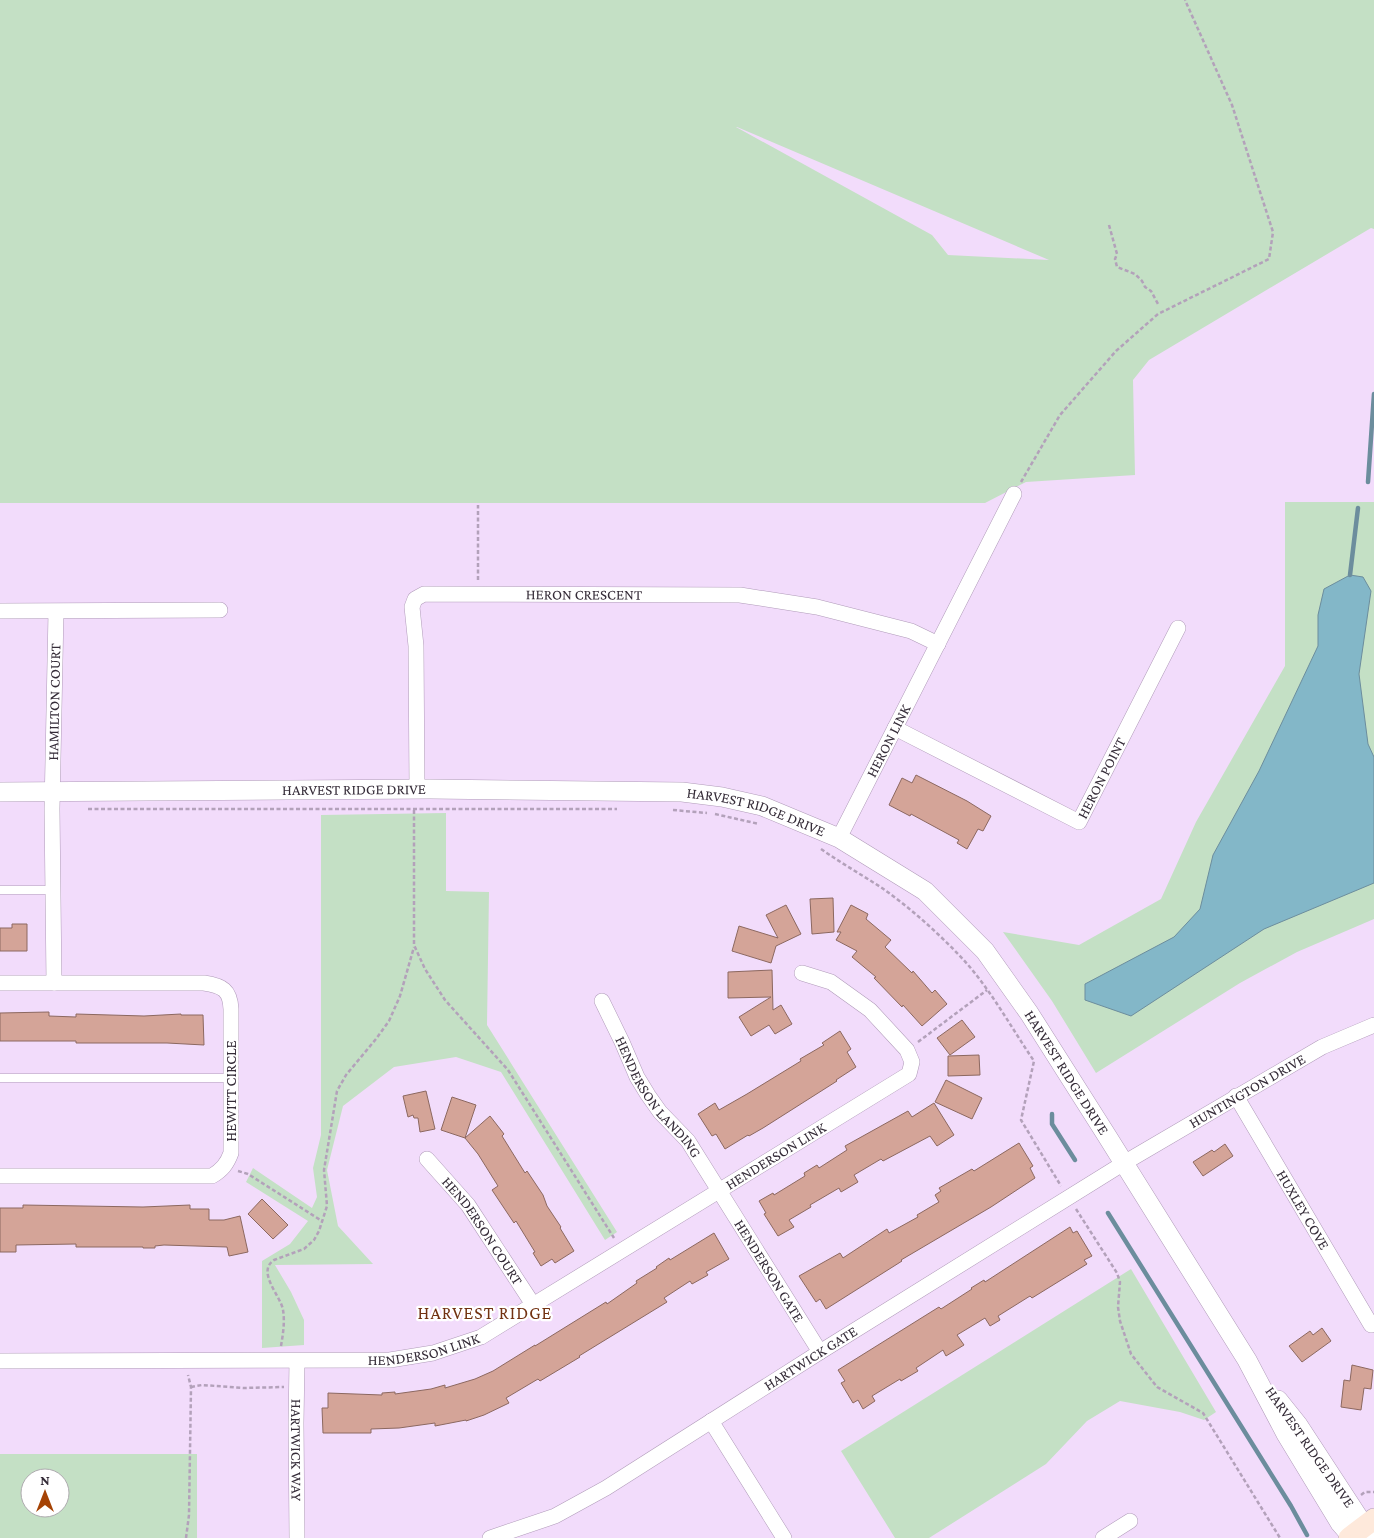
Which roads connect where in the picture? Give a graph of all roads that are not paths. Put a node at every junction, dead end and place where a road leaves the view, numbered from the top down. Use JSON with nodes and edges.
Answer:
{"nodes":[{"id":1,"x":1014,"y":494,"type":"road end"},
{"id":2,"x":220,"y":610,"type":"dead end"},
{"id":3,"x":0,"y":611,"type":"edge"},
{"id":4,"x":56,"y":612,"type":"junction"},
{"id":5,"x":1178,"y":628,"type":"dead end"},
{"id":6,"x":938,"y":644,"type":"junction"},
{"id":7,"x":895,"y":728,"type":"junction"},
{"id":8,"x":417,"y":789,"type":"junction"},
{"id":9,"x":0,"y":792,"type":"edge"},
{"id":10,"x":53,"y":792,"type":"junction"},
{"id":11,"x":839,"y":838,"type":"junction"},
{"id":12,"x":0,"y":890,"type":"edge"},
{"id":13,"x":54,"y":890,"type":"junction"},
{"id":14,"x":802,"y":973,"type":"dead end"},
{"id":15,"x":0,"y":983,"type":"edge"},
{"id":16,"x":54,"y":983,"type":"junction"},
{"id":17,"x":602,"y":1001,"type":"dead end"},
{"id":18,"x":1374,"y":1025,"type":"edge"},
{"id":19,"x":0,"y":1078,"type":"edge"},
{"id":20,"x":231,"y":1078,"type":"junction"},
{"id":21,"x":1236,"y":1096,"type":"junction"},
{"id":22,"x":427,"y":1159,"type":"dead end"},
{"id":23,"x":1124,"y":1163,"type":"junction"},
{"id":24,"x":0,"y":1176,"type":"edge"},
{"id":25,"x":720,"y":1190,"type":"junction"},
{"id":26,"x":534,"y":1306,"type":"junction"},
{"id":27,"x":1371,"y":1325,"type":"dead end"},
{"id":28,"x":820,"y":1352,"type":"junction"},
{"id":29,"x":297,"y":1361,"type":"junction"},
{"id":30,"x":0,"y":1362,"type":"edge"},
{"id":31,"x":711,"y":1420,"type":"junction"},
{"id":32,"x":1130,"y":1521,"type":"dead end"},
{"id":33,"x":1360,"y":1533,"type":"edge"},
{"id":34,"x":297,"y":1538,"type":"edge"},
{"id":35,"x":490,"y":1538,"type":"edge"},
{"id":36,"x":784,"y":1538,"type":"edge"},
{"id":37,"x":1103,"y":1538,"type":"edge"}],
"edges":[{"from":1,"to":6,"type":"street","name":"HERON LINK"},
{"from":2,"to":4,"type":"street"},
{"from":3,"to":4,"type":"street"},
{"from":4,"to":10,"type":"street","name":"HAMILTON COURT"},
{"from":5,"to":7,"type":"street","name":"HERON POINT"},
{"from":6,"to":7,"type":"street","name":"HERON LINK"},
{"from":6,"to":8,"type":"street","name":"HERON CRESCENT"},
{"from":7,"to":11,"type":"street","name":"HERON LINK"},
{"from":8,"to":10,"type":"street","name":"HARVEST RIDGE DRIVE"},
{"from":8,"to":11,"type":"street","name":"HARVEST RIDGE DRIVE"},
{"from":9,"to":10,"type":"street","name":"HARVEST RIDGE DRIVE"},
{"from":10,"to":13,"type":"street"},
{"from":11,"to":23,"type":"street","name":"HARVEST RIDGE DRIVE"},
{"from":12,"to":13,"type":"lane"},
{"from":13,"to":16,"type":"street"},
{"from":14,"to":25,"type":"street","name":"HENDERSON LINK"},
{"from":15,"to":16,"type":"street","name":"HEWITT CIRCLE"},
{"from":16,"to":20,"type":"street","name":"HEWITT CIRCLE"},
{"from":17,"to":25,"type":"street","name":"HENDERSON LANDING"},
{"from":18,"to":21,"type":"street","name":"HUNTINGTON DRIVE"},
{"from":19,"to":20,"type":"lane"},
{"from":20,"to":24,"type":"street","name":"HEWITT CIRCLE"},
{"from":21,"to":23,"type":"street","name":"HUNTINGTON DRIVE"},
{"from":21,"to":27,"type":"street","name":"HUXLEY COVE"},
{"from":22,"to":26,"type":"street","name":"HENDERSON COURT"},
{"from":23,"to":28,"type":"street","name":"HARTWICK GATE"},
{"from":23,"to":33,"type":"street","name":"HARVEST RIDGE DRIVE"},
{"from":25,"to":26,"type":"street","name":"HENDERSON LINK"},
{"from":25,"to":28,"type":"street","name":"HENDERSON GATE"},
{"from":26,"to":29,"type":"street","name":"HENDERSON LINK"},
{"from":28,"to":31,"type":"street","name":"HARTWICK GATE"},
{"from":29,"to":30,"type":"street","name":"HENDERSON LINK"},
{"from":29,"to":34,"type":"street","name":"HARTWICK WAY"},
{"from":31,"to":35,"type":"street","name":"HARTWICK GATE"},
{"from":31,"to":36,"type":"street"},
{"from":32,"to":37,"type":"street"}]}
